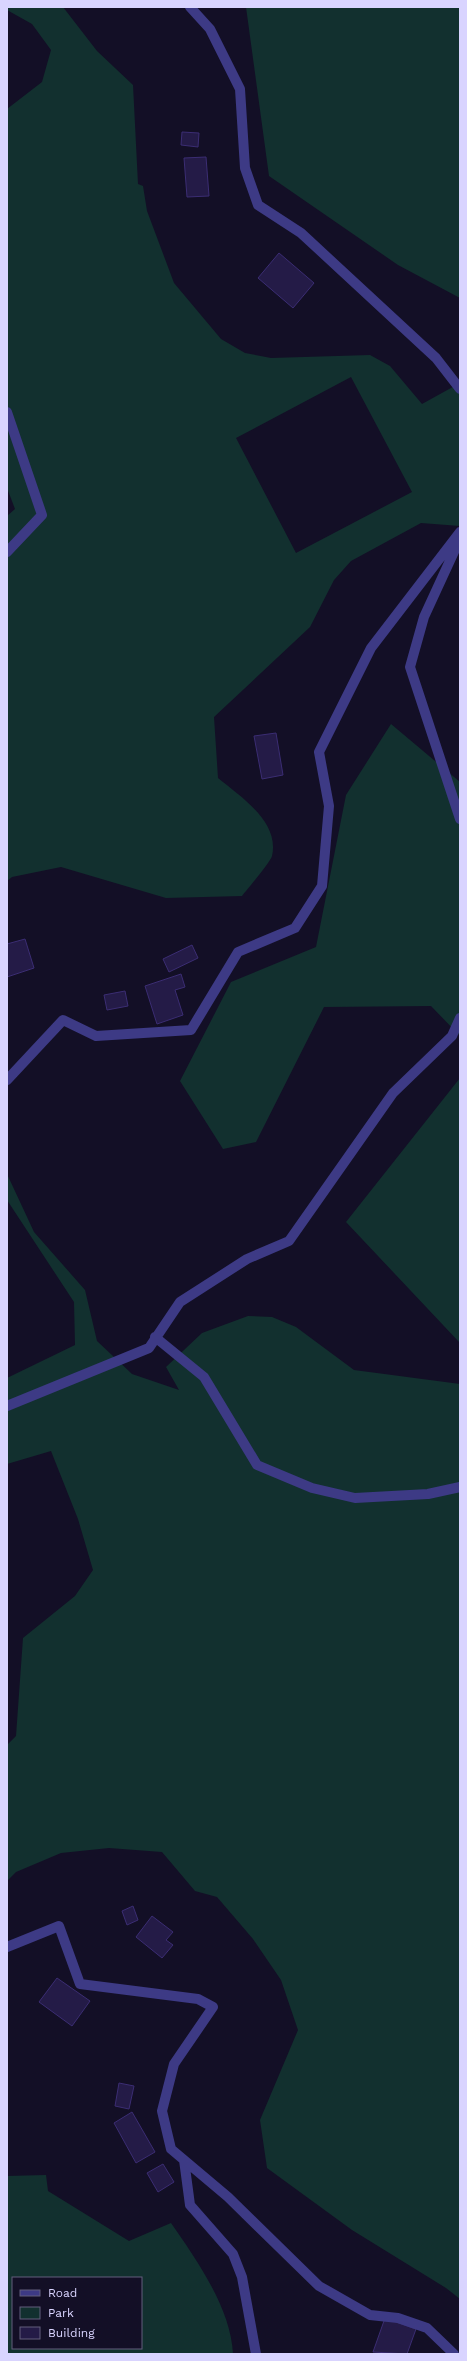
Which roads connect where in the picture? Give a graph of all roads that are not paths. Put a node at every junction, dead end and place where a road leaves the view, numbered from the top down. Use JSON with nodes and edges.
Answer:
{"nodes":[{"id":1,"x":190,"y":7,"type":"edge"},
{"id":2,"x":460,"y":390,"type":"edge"},
{"id":3,"x":7,"y":412,"type":"edge"},
{"id":4,"x":460,"y":532,"type":"edge"},
{"id":5,"x":460,"y":538,"type":"edge"},
{"id":6,"x":7,"y":552,"type":"edge"},
{"id":7,"x":460,"y":819,"type":"edge"},
{"id":8,"x":460,"y":1018,"type":"edge"},
{"id":9,"x":7,"y":1080,"type":"edge"},
{"id":10,"x":155,"y":1337,"type":"junction"},
{"id":11,"x":7,"y":1406,"type":"edge"},
{"id":12,"x":460,"y":1486,"type":"edge"},
{"id":13,"x":7,"y":1946,"type":"edge"},
{"id":14,"x":184,"y":2160,"type":"junction"},
{"id":15,"x":256,"y":2354,"type":"edge"},
{"id":16,"x":454,"y":2354,"type":"edge"}],
"edges":[{"from":1,"to":2,"type":"street"},
{"from":3,"to":6,"type":"street"},
{"from":4,"to":9,"type":"street"},
{"from":5,"to":7,"type":"street"},
{"from":8,"to":10,"type":"street"},
{"from":10,"to":11,"type":"street"},
{"from":10,"to":12,"type":"street"},
{"from":13,"to":14,"type":"street"},
{"from":14,"to":15,"type":"street"},
{"from":14,"to":16,"type":"street"}]}
